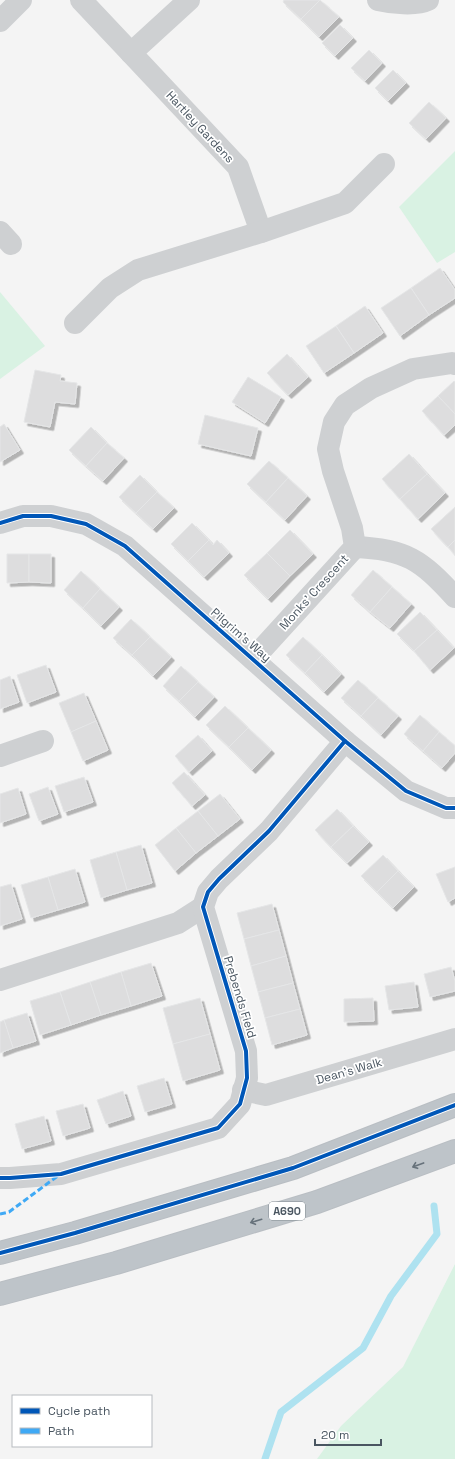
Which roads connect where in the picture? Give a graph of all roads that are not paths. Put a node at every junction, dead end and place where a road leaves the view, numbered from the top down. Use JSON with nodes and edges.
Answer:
{"nodes":[{"id":1,"x":21,"y":0,"type":"edge"},
{"id":2,"x":81,"y":0,"type":"edge"},
{"id":3,"x":189,"y":0,"type":"edge"},
{"id":4,"x":378,"y":0,"type":"edge"},
{"id":5,"x":428,"y":0,"type":"edge"},
{"id":6,"x":0,"y":21,"type":"edge"},
{"id":7,"x":131,"y":53,"type":"junction"},
{"id":8,"x":384,"y":164,"type":"dead end"},
{"id":9,"x":261,"y":232,"type":"junction"},
{"id":10,"x":75,"y":323,"type":"dead end"},
{"id":11,"x":455,"y":364,"type":"edge"},
{"id":12,"x":0,"y":523,"type":"edge"},
{"id":13,"x":355,"y":547,"type":"junction"},
{"id":14,"x":455,"y":597,"type":"edge"},
{"id":15,"x":253,"y":659,"type":"junction"},
{"id":16,"x":42,"y":741,"type":"dead end"},
{"id":17,"x":345,"y":741,"type":"junction"},
{"id":18,"x":0,"y":756,"type":"edge"},
{"id":19,"x":455,"y":808,"type":"edge"},
{"id":20,"x":203,"y":907,"type":"junction"},
{"id":21,"x":0,"y":980,"type":"edge"},
{"id":22,"x":455,"y":1039,"type":"edge"},
{"id":23,"x":243,"y":1090,"type":"junction"},
{"id":24,"x":455,"y":1105,"type":"edge"},
{"id":25,"x":455,"y":1151,"type":"edge"},
{"id":26,"x":0,"y":1178,"type":"edge"},
{"id":27,"x":0,"y":1253,"type":"edge"},
{"id":28,"x":116,"y":1263,"type":"junction"},
{"id":29,"x":0,"y":1294,"type":"edge"},
{"id":30,"x":0,"y":1309,"type":"edge"}],
"edges":[{"from":1,"to":6,"type":"street"},
{"from":2,"to":7,"type":"street","name":"Hartley Gardens"},
{"from":3,"to":7,"type":"street"},
{"from":4,"to":5,"type":"street"},
{"from":7,"to":9,"type":"street","name":"Hartley Gardens"},
{"from":8,"to":9,"type":"street"},
{"from":9,"to":10,"type":"street"},
{"from":11,"to":13,"type":"street","name":"Monks' Crescent"},
{"from":12,"to":15,"type":"street","name":"Pilgrim's Way"},
{"from":13,"to":14,"type":"street"},
{"from":13,"to":15,"type":"street","name":"Monks' Crescent"},
{"from":15,"to":17,"type":"street","name":"Pilgrim's Way"},
{"from":16,"to":18,"type":"street"},
{"from":17,"to":19,"type":"street","name":"Pilgrim's Way"},
{"from":17,"to":20,"type":"street"},
{"from":20,"to":21,"type":"street"},
{"from":20,"to":23,"type":"street","name":"Prebends Field"},
{"from":22,"to":23,"type":"street","name":"Dean's Walk"},
{"from":23,"to":26,"type":"street","name":"Prebends Field"},
{"from":24,"to":27,"type":"highway"},
{"from":25,"to":28,"type":"highway","number":"A690","one_way":true},
{"from":28,"to":29,"type":"highway","number":"A690"},
{"from":28,"to":30,"type":"highway"}]}
